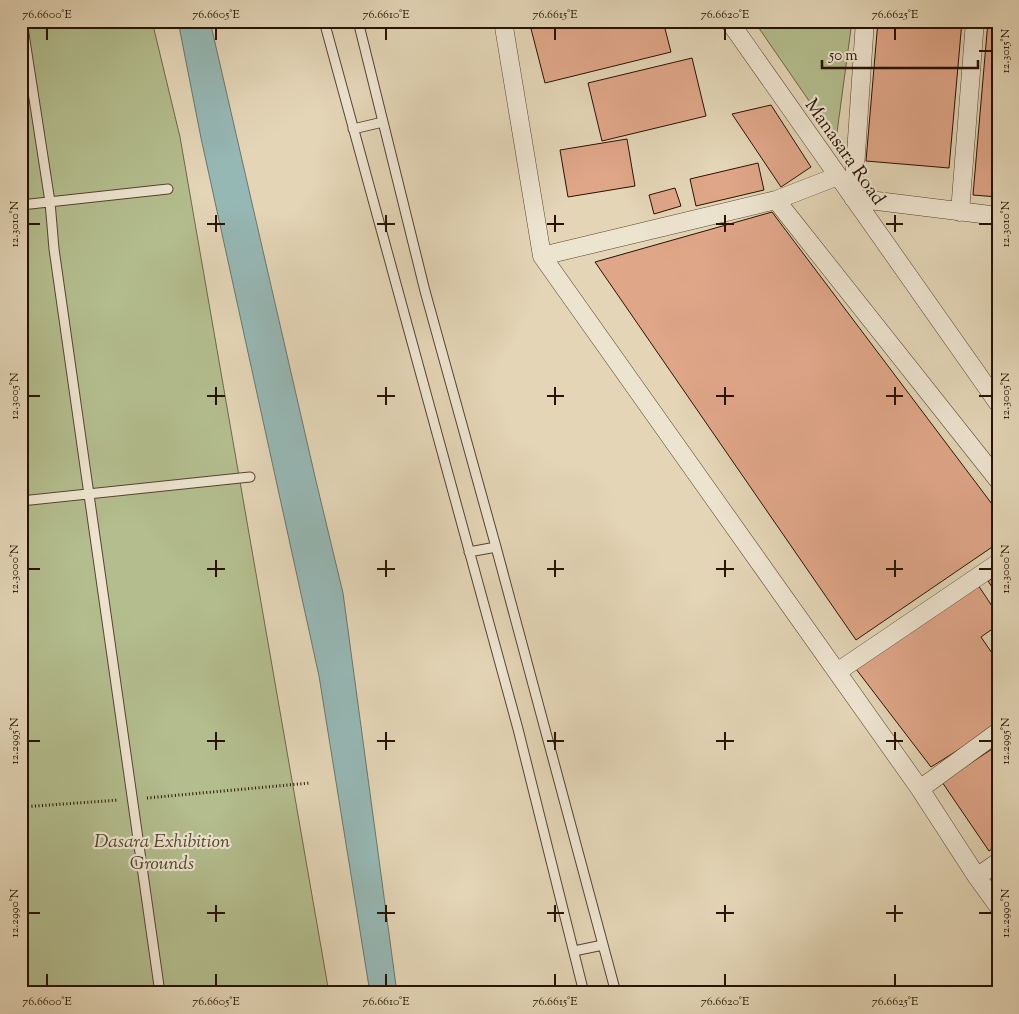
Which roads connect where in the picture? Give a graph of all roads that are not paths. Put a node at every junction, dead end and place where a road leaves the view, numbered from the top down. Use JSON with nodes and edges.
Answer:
{"nodes":[{"id":1,"x":22,"y":21,"type":"edge"},
{"id":2,"x":324,"y":21,"type":"edge"},
{"id":3,"x":358,"y":21,"type":"edge"},
{"id":4,"x":503,"y":21,"type":"edge"},
{"id":5,"x":730,"y":21,"type":"edge"},
{"id":6,"x":864,"y":21,"type":"edge"},
{"id":7,"x":975,"y":21,"type":"edge"},
{"id":8,"x":383,"y":122,"type":"junction"},
{"id":9,"x":353,"y":130,"type":"junction"},
{"id":10,"x":838,"y":176,"type":"junction"},
{"id":11,"x":168,"y":189,"type":"dead end"},
{"id":12,"x":853,"y":198,"type":"junction"},
{"id":13,"x":776,"y":200,"type":"junction"},
{"id":14,"x":50,"y":202,"type":"junction"},
{"id":15,"x":21,"y":205,"type":"edge"},
{"id":16,"x":960,"y":212,"type":"junction"},
{"id":17,"x":998,"y":216,"type":"edge"},
{"id":18,"x":542,"y":256,"type":"junction"},
{"id":19,"x":998,"y":403,"type":"edge"},
{"id":20,"x":250,"y":477,"type":"dead end"},
{"id":21,"x":998,"y":480,"type":"edge"},
{"id":22,"x":89,"y":494,"type":"junction"},
{"id":23,"x":21,"y":501,"type":"edge"},
{"id":24,"x":496,"y":548,"type":"junction"},
{"id":25,"x":469,"y":552,"type":"junction"},
{"id":26,"x":998,"y":564,"type":"edge"},
{"id":27,"x":837,"y":672,"type":"junction"},
{"id":28,"x":998,"y":732,"type":"edge"},
{"id":29,"x":920,"y":789,"type":"junction"},
{"id":30,"x":998,"y":862,"type":"edge"},
{"id":31,"x":977,"y":876,"type":"junction"},
{"id":32,"x":998,"y":906,"type":"edge"},
{"id":33,"x":603,"y":945,"type":"junction"},
{"id":34,"x":574,"y":951,"type":"junction"},
{"id":35,"x":160,"y":993,"type":"edge"},
{"id":36,"x":584,"y":993,"type":"edge"},
{"id":37,"x":616,"y":993,"type":"edge"}],
"edges":[{"from":1,"to":14,"type":"lane"},
{"from":2,"to":9,"type":"lane"},
{"from":3,"to":8,"type":"lane"},
{"from":4,"to":18,"type":"street"},
{"from":5,"to":10,"type":"street","name":"Manasara Road"},
{"from":6,"to":12,"type":"street"},
{"from":7,"to":16,"type":"street"},
{"from":8,"to":9,"type":"lane"},
{"from":8,"to":24,"type":"lane"},
{"from":9,"to":25,"type":"lane"},
{"from":10,"to":12,"type":"street","name":"Manasara Road"},
{"from":10,"to":13,"type":"street"},
{"from":11,"to":14,"type":"lane"},
{"from":12,"to":16,"type":"street"},
{"from":12,"to":19,"type":"street","name":"Manasara Road"},
{"from":13,"to":18,"type":"street"},
{"from":13,"to":21,"type":"street"},
{"from":14,"to":15,"type":"lane"},
{"from":14,"to":22,"type":"lane"},
{"from":16,"to":17,"type":"street"},
{"from":18,"to":27,"type":"street"},
{"from":20,"to":22,"type":"lane"},
{"from":22,"to":23,"type":"lane"},
{"from":22,"to":35,"type":"lane"},
{"from":24,"to":25,"type":"lane"},
{"from":24,"to":33,"type":"lane"},
{"from":25,"to":34,"type":"lane"},
{"from":26,"to":27,"type":"street"},
{"from":27,"to":29,"type":"street"},
{"from":28,"to":29,"type":"street"},
{"from":29,"to":31,"type":"street"},
{"from":30,"to":31,"type":"street"},
{"from":31,"to":32,"type":"street"},
{"from":33,"to":34,"type":"lane"},
{"from":33,"to":37,"type":"lane"},
{"from":34,"to":36,"type":"lane"}]}
